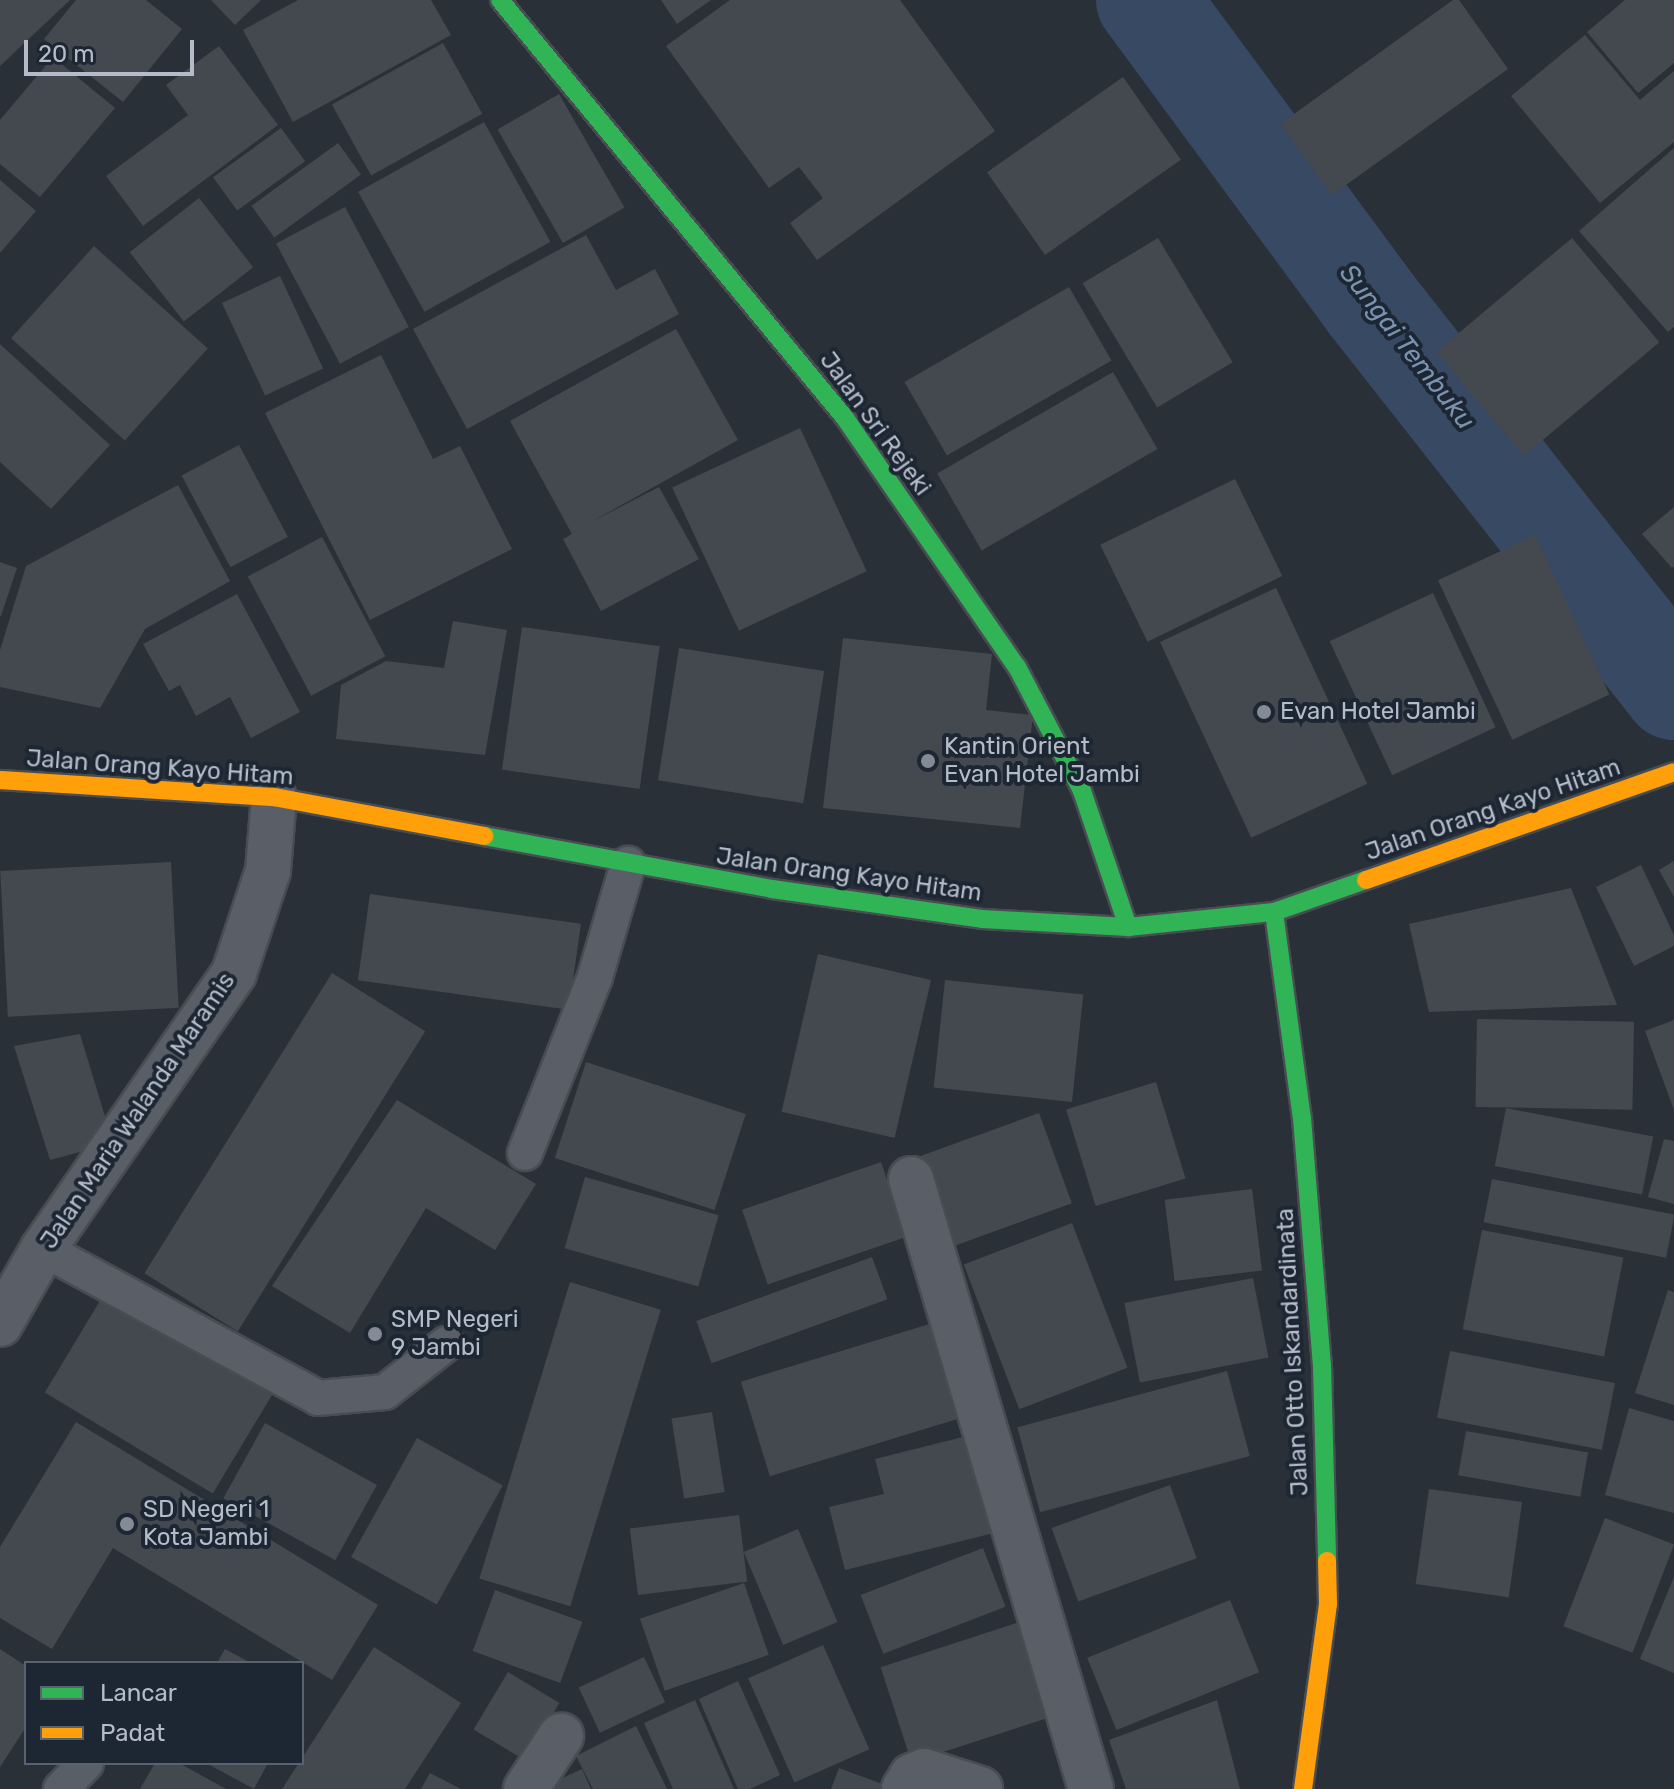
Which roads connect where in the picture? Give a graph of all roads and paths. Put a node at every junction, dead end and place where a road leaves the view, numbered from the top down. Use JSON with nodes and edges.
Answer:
{"nodes":[{"id":1,"x":500,"y":0,"type":"edge"},
{"id":2,"x":1674,"y":772,"type":"edge"},
{"id":3,"x":0,"y":780,"type":"edge"},
{"id":4,"x":274,"y":797,"type":"junction"},
{"id":5,"x":628,"y":864,"type":"junction"},
{"id":6,"x":1274,"y":912,"type":"junction"},
{"id":7,"x":1128,"y":927,"type":"junction"},
{"id":8,"x":525,"y":1153,"type":"dead end"},
{"id":9,"x":911,"y":1179,"type":"dead end"},
{"id":10,"x":43,"y":1249,"type":"junction"},
{"id":11,"x":0,"y":1324,"type":"edge"},
{"id":12,"x":446,"y":1344,"type":"dead end"},
{"id":13,"x":561,"y":1736,"type":"dead end"},
{"id":14,"x":84,"y":1765,"type":"edge"},
{"id":15,"x":61,"y":1789,"type":"edge"},
{"id":16,"x":526,"y":1789,"type":"edge"},
{"id":17,"x":904,"y":1789,"type":"edge"},
{"id":18,"x":980,"y":1789,"type":"edge"},
{"id":19,"x":1091,"y":1789,"type":"edge"},
{"id":20,"x":1303,"y":1789,"type":"edge"}],
"edges":[{"from":1,"to":7,"type":"street","name":"Jalan Sri Rejeki"},
{"from":2,"to":6,"type":"street","name":"Jalan Orang Kayo Hitam"},
{"from":3,"to":4,"type":"street","name":"Jalan Orang Kayo Hitam"},
{"from":4,"to":5,"type":"street","name":"Jalan Orang Kayo Hitam"},
{"from":4,"to":10,"type":"street","name":"Jalan Maria Walanda Maramis"},
{"from":5,"to":7,"type":"street","name":"Jalan Orang Kayo Hitam"},
{"from":5,"to":8,"type":"lane"},
{"from":6,"to":7,"type":"street","name":"Jalan Orang Kayo Hitam"},
{"from":6,"to":20,"type":"street","name":"Jalan Otto Iskandardinata"},
{"from":9,"to":19,"type":"street"},
{"from":10,"to":11,"type":"street","name":"Jalan Maria Walanda Maramis"},
{"from":10,"to":12,"type":"lane"},
{"from":13,"to":16,"type":"street"},
{"from":14,"to":15,"type":"lane"},
{"from":17,"to":18,"type":"street"}]}
